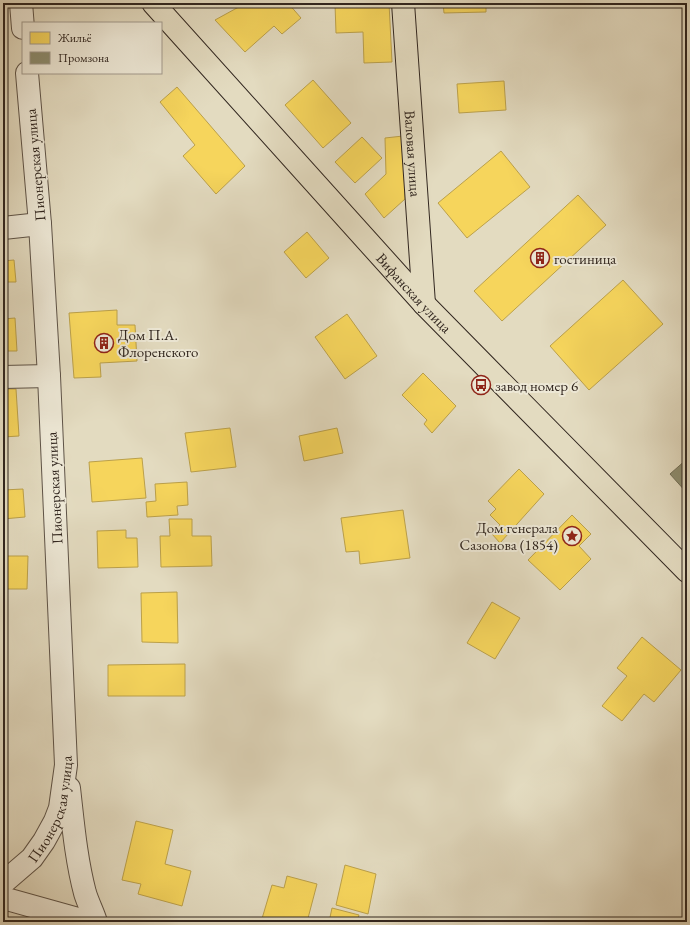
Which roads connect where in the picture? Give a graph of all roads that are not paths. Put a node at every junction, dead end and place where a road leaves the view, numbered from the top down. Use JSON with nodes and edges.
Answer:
{"nodes":[{"id":1,"x":21,"y":3,"type":"edge"},
{"id":2,"x":153,"y":3,"type":"edge"},
{"id":3,"x":402,"y":3,"type":"edge"},
{"id":4,"x":23,"y":22,"type":"edge"},
{"id":5,"x":27,"y":74,"type":"edge"},
{"id":6,"x":40,"y":224,"type":"junction"},
{"id":7,"x":3,"y":228,"type":"edge"},
{"id":8,"x":424,"y":304,"type":"junction"},
{"id":9,"x":49,"y":376,"type":"junction"},
{"id":10,"x":3,"y":377,"type":"edge"},
{"id":11,"x":687,"y":572,"type":"edge"},
{"id":12,"x":66,"y":765,"type":"junction"},
{"id":13,"x":3,"y":883,"type":"edge"},
{"id":14,"x":3,"y":898,"type":"edge"},
{"id":15,"x":89,"y":922,"type":"edge"},
{"id":16,"x":96,"y":922,"type":"edge"}],
"edges":[{"from":1,"to":4,"type":"street"},
{"from":2,"to":8,"type":"main road","name":"Вифанская улица"},
{"from":3,"to":8,"type":"main road","name":"Валовая улица"},
{"from":5,"to":6,"type":"street","name":"Пионерская улица"},
{"from":6,"to":7,"type":"street"},
{"from":6,"to":9,"type":"street","name":"Пионерская улица"},
{"from":8,"to":11,"type":"main road","name":"Вифанская улица"},
{"from":9,"to":10,"type":"street"},
{"from":9,"to":12,"type":"street","name":"Пионерская улица"},
{"from":12,"to":13,"type":"street","name":"Пионерская улица"},
{"from":12,"to":16,"type":"street"},
{"from":14,"to":15,"type":"street"}]}
